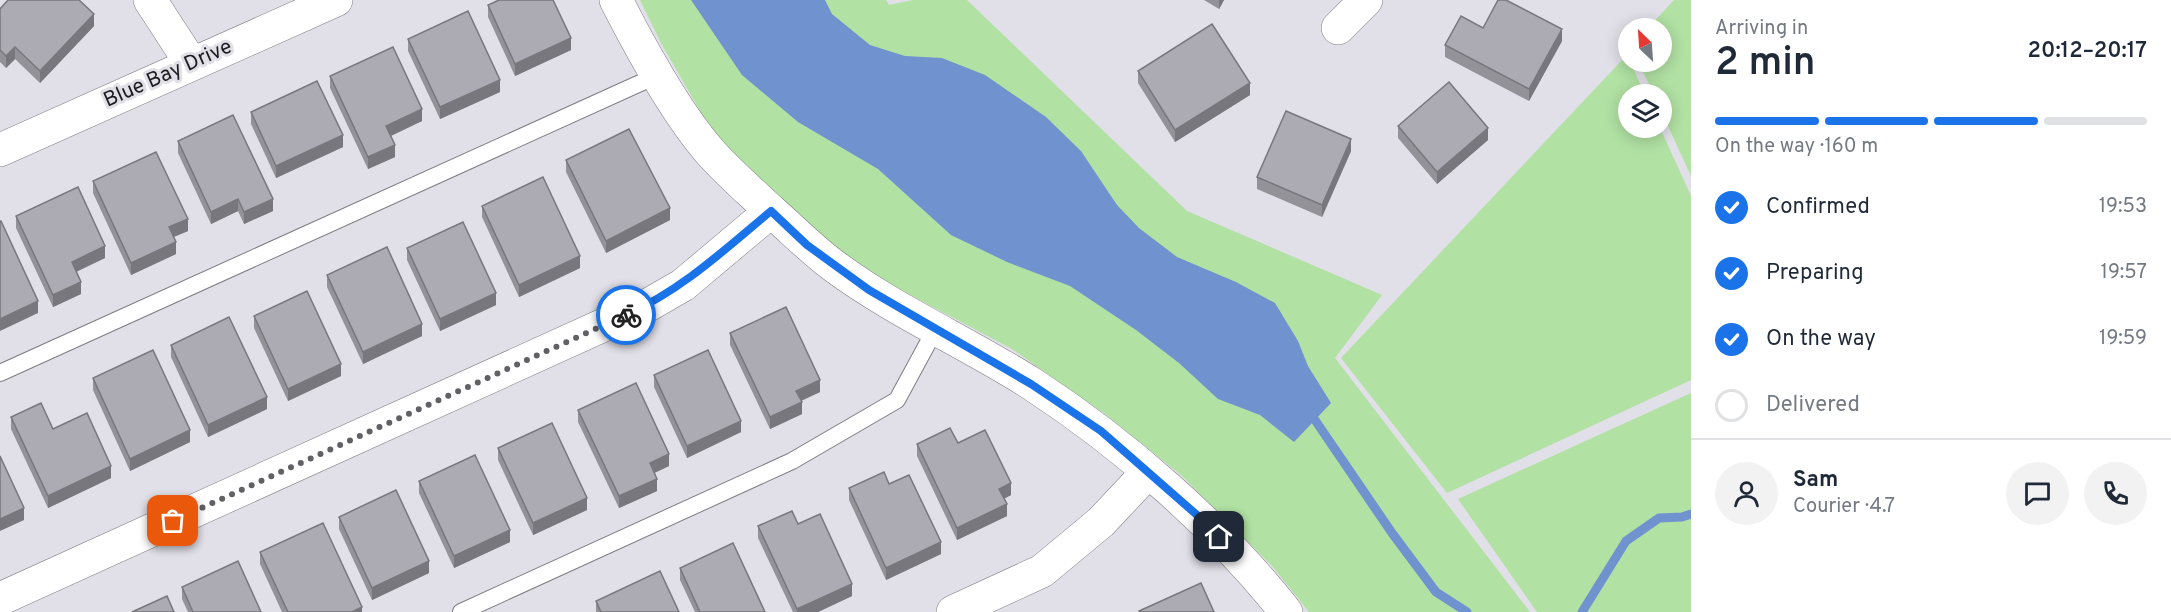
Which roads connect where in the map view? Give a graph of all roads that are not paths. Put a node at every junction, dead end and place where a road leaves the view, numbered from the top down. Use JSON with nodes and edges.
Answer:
{"nodes":[{"id":1,"x":150,"y":0,"type":"edge"},
{"id":2,"x":336,"y":0,"type":"edge"},
{"id":3,"x":616,"y":0,"type":"edge"},
{"id":4,"x":1366,"y":0,"type":"edge"},
{"id":5,"x":1338,"y":28,"type":"dead end"},
{"id":6,"x":191,"y":63,"type":"junction"},
{"id":7,"x":658,"y":75,"type":"junction"},
{"id":8,"x":4,"y":140,"type":"edge"},
{"id":9,"x":771,"y":211,"type":"junction"},
{"id":10,"x":936,"y":328,"type":"junction"},
{"id":11,"x":0,"y":373,"type":"edge"},
{"id":12,"x":1148,"y":472,"type":"junction"},
{"id":13,"x":0,"y":599,"type":"edge"},
{"id":14,"x":460,"y":612,"type":"edge"},
{"id":15,"x":953,"y":612,"type":"edge"},
{"id":16,"x":1286,"y":612,"type":"edge"}],
"edges":[{"from":1,"to":6,"type":"street"},
{"from":2,"to":6,"type":"street","name":"Blue Bay Drive"},
{"from":3,"to":7,"type":"street"},
{"from":4,"to":5,"type":"street"},
{"from":6,"to":8,"type":"street","name":"Blue Bay Drive"},
{"from":7,"to":9,"type":"street"},
{"from":7,"to":11,"type":"lane"},
{"from":9,"to":10,"type":"street"},
{"from":9,"to":13,"type":"street"},
{"from":10,"to":12,"type":"street"},
{"from":10,"to":14,"type":"lane"},
{"from":12,"to":15,"type":"street"},
{"from":12,"to":16,"type":"street"}]}
